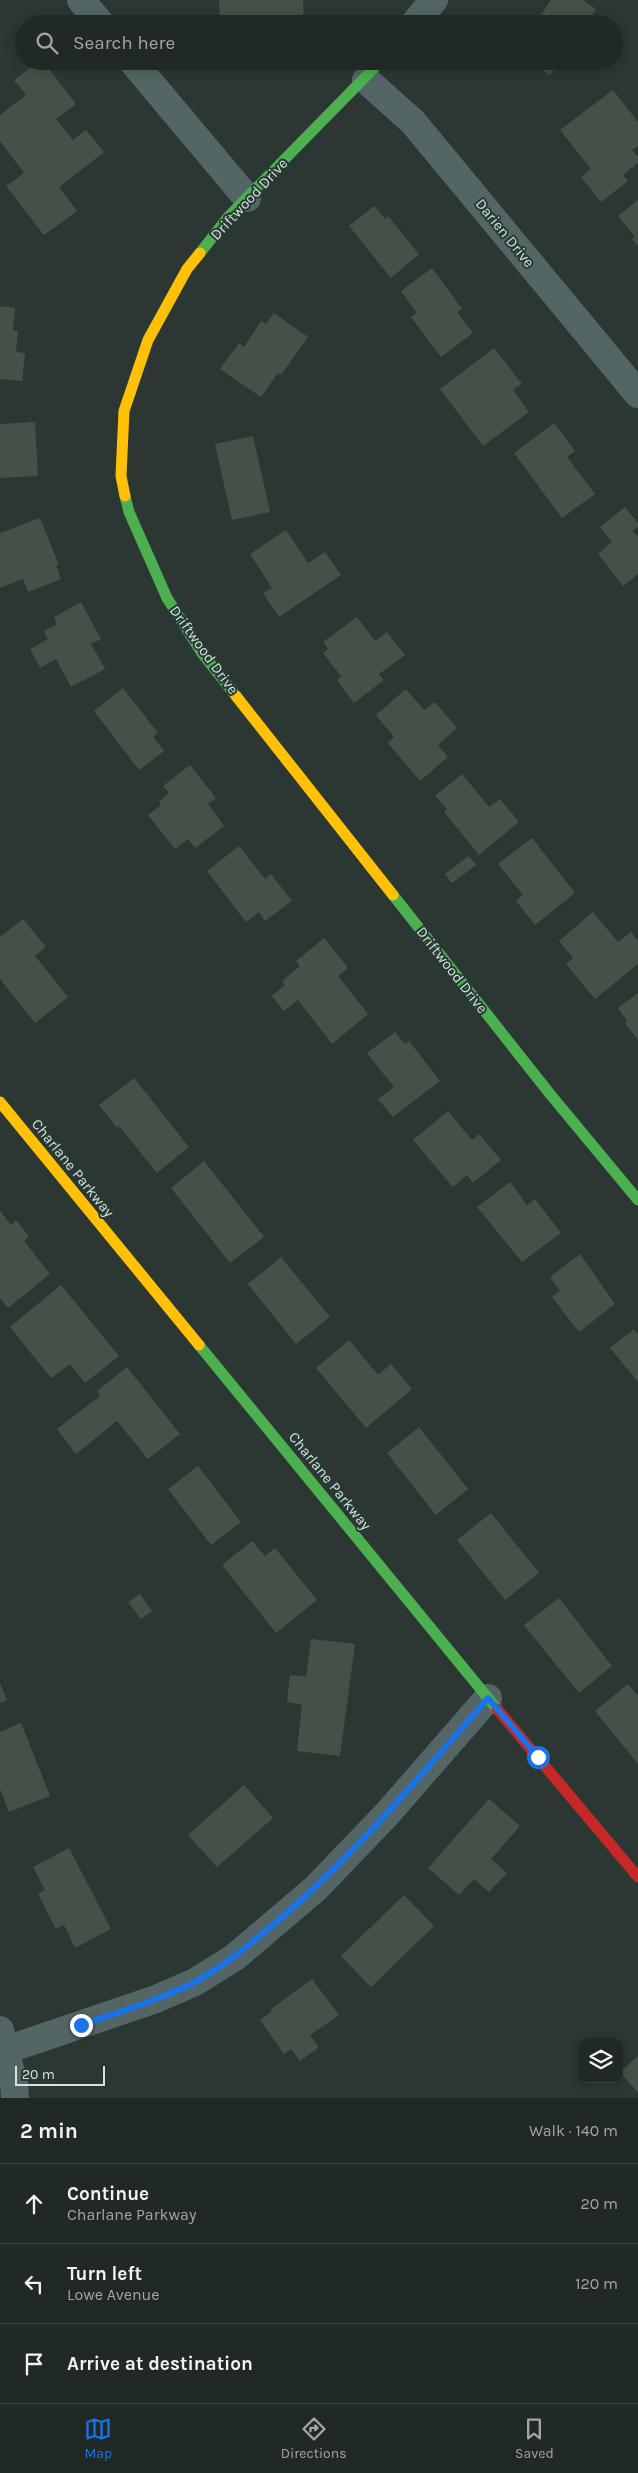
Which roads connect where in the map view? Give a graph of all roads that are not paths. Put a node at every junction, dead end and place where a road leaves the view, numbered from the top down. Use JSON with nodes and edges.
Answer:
{"nodes":[{"id":1,"x":81,"y":0,"type":"edge"},
{"id":2,"x":434,"y":0,"type":"edge"},
{"id":3,"x":93,"y":15,"type":"edge"},
{"id":4,"x":422,"y":15,"type":"edge"},
{"id":5,"x":140,"y":70,"type":"edge"},
{"id":6,"x":374,"y":70,"type":"edge"},
{"id":7,"x":247,"y":198,"type":"junction"},
{"id":8,"x":638,"y":394,"type":"edge"},
{"id":9,"x":0,"y":1102,"type":"edge"},
{"id":10,"x":638,"y":1200,"type":"edge"},
{"id":11,"x":488,"y":1698,"type":"junction"},
{"id":12,"x":638,"y":1877,"type":"edge"},
{"id":13,"x":3,"y":2040,"type":"edge"},
{"id":14,"x":15,"y":2098,"type":"edge"}],
"edges":[{"from":1,"to":3,"type":"street"},
{"from":2,"to":4,"type":"street"},
{"from":5,"to":7,"type":"street"},
{"from":6,"to":7,"type":"street","name":"Driftwood Drive"},
{"from":6,"to":8,"type":"street","name":"Darien Drive"},
{"from":7,"to":10,"type":"street","name":"Driftwood Drive"},
{"from":9,"to":11,"type":"street","name":"Charlane Parkway"},
{"from":11,"to":12,"type":"street","name":"Charlane Parkway"},
{"from":11,"to":13,"type":"street"},
{"from":13,"to":14,"type":"street"}]}
